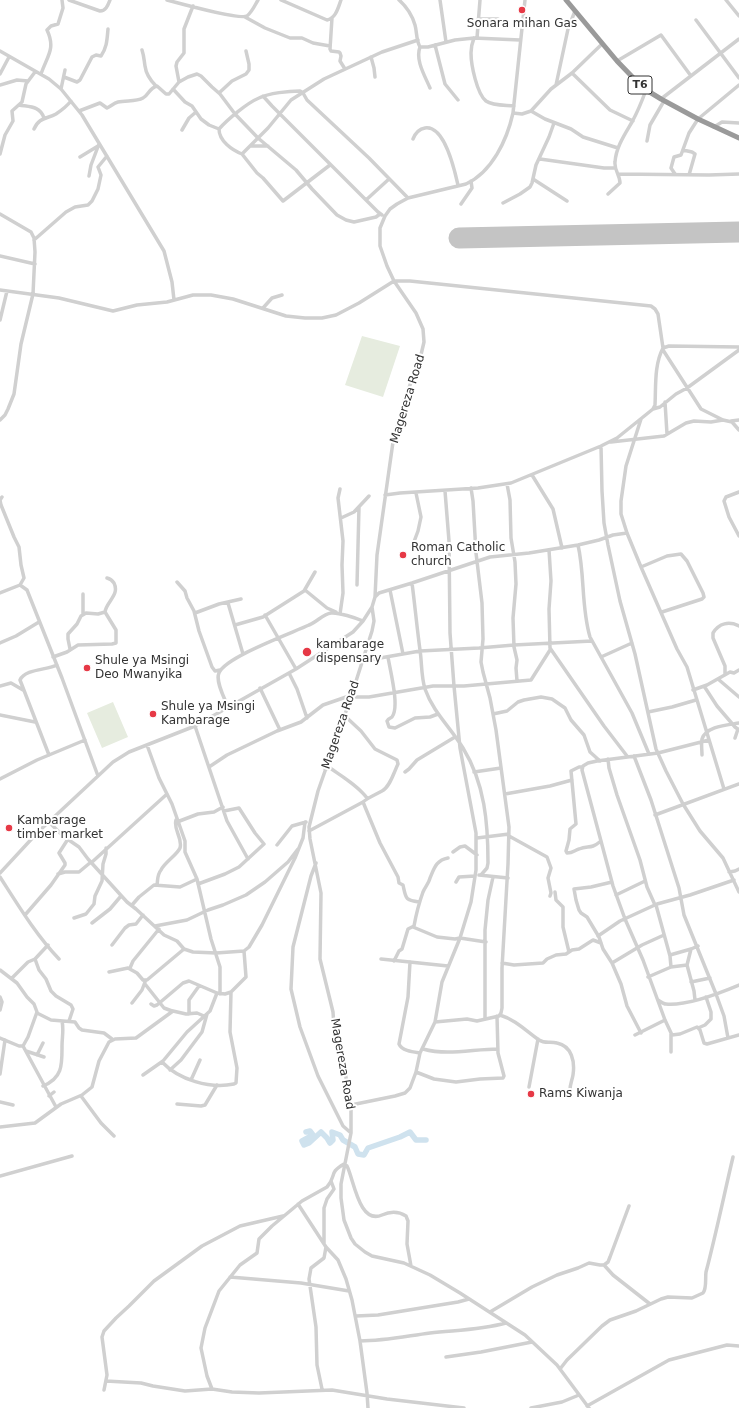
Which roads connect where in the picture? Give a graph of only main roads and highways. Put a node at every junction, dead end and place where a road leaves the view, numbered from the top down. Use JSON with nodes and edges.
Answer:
{"nodes":[{"id":1,"x":566,"y":0,"type":"edge"},
{"id":2,"x":739,"y":138,"type":"edge"}],
"edges":[{"from":1,"to":2,"type":"highway","number":"T6"}]}
